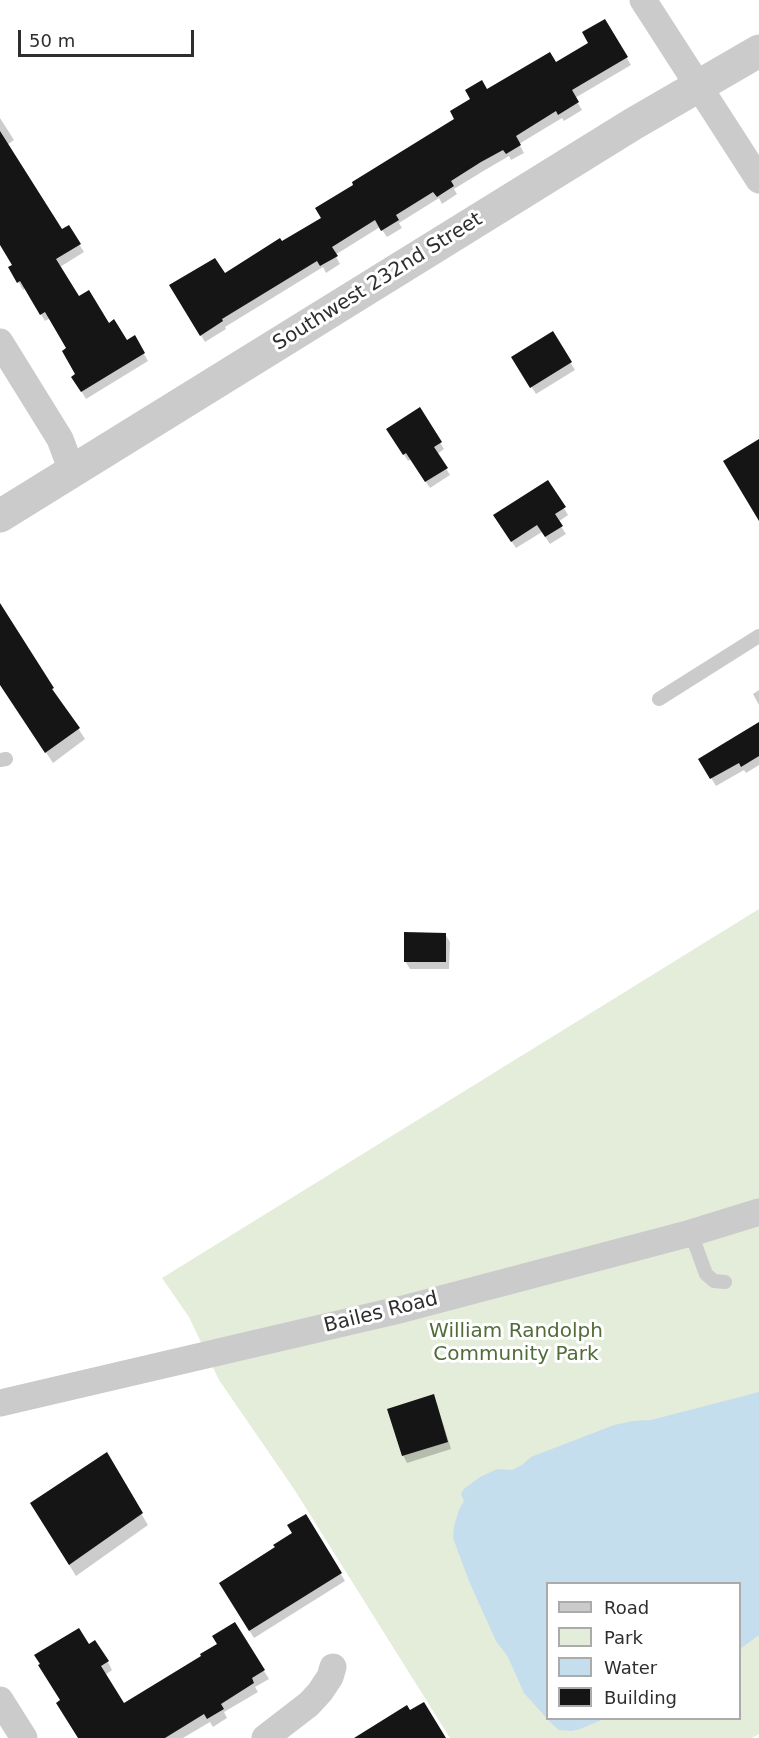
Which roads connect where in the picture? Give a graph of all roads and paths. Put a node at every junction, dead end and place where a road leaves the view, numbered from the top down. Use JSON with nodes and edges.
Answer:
{"nodes":[{"id":1,"x":643,"y":0,"type":"edge"},
{"id":2,"x":759,"y":51,"type":"edge"},
{"id":3,"x":699,"y":87,"type":"junction"},
{"id":4,"x":759,"y":180,"type":"edge"},
{"id":5,"x":0,"y":342,"type":"edge"},
{"id":6,"x":72,"y":471,"type":"junction"},
{"id":7,"x":0,"y":516,"type":"edge"},
{"id":8,"x":759,"y":636,"type":"edge"},
{"id":9,"x":659,"y":699,"type":"dead end"},
{"id":10,"x":759,"y":1212,"type":"edge"},
{"id":11,"x":692,"y":1233,"type":"junction"},
{"id":12,"x":725,"y":1282,"type":"dead end"},
{"id":13,"x":0,"y":1403,"type":"edge"},
{"id":14,"x":333,"y":1667,"type":"dead end"},
{"id":15,"x":0,"y":1700,"type":"edge"},
{"id":16,"x":24,"y":1738,"type":"edge"},
{"id":17,"x":265,"y":1738,"type":"edge"}],
"edges":[{"from":1,"to":3,"type":"street"},
{"from":2,"to":3,"type":"street","name":"Southwest 232nd Street"},
{"from":3,"to":4,"type":"street"},
{"from":3,"to":6,"type":"street","name":"Southwest 232nd Street"},
{"from":5,"to":6,"type":"street"},
{"from":6,"to":7,"type":"street","name":"Southwest 232nd Street"},
{"from":8,"to":9,"type":"lane"},
{"from":10,"to":11,"type":"street","name":"Bailes Road"},
{"from":11,"to":12,"type":"lane"},
{"from":11,"to":13,"type":"street","name":"Bailes Road"},
{"from":14,"to":17,"type":"street"},
{"from":15,"to":16,"type":"street"}]}
